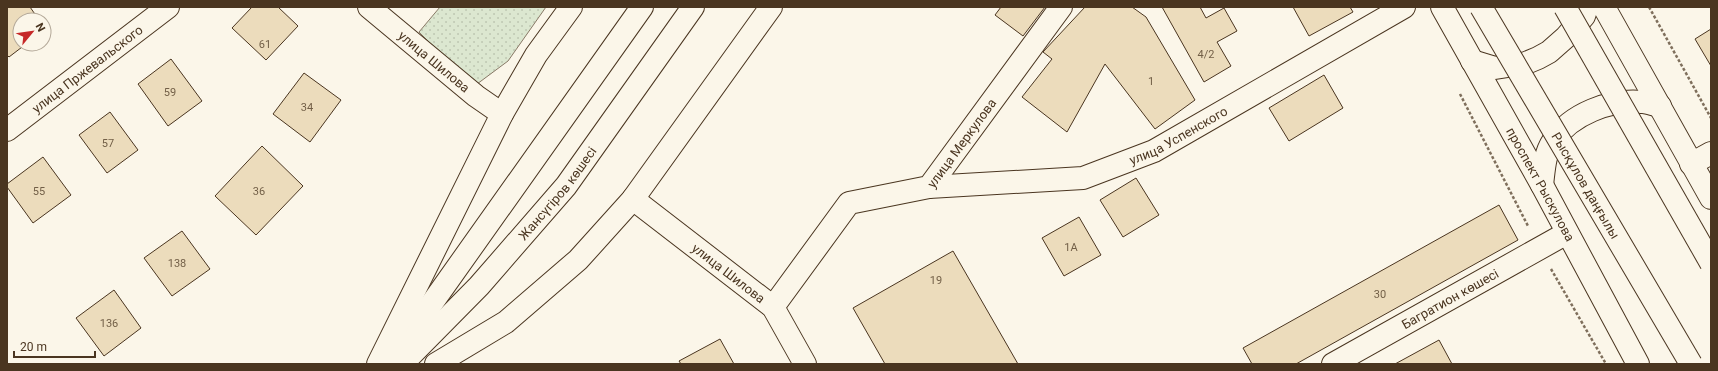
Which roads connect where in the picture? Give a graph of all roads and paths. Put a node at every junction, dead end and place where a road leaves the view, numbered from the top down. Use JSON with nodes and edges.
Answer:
{"nodes":[{"id":1,"x":168,"y":7,"type":"edge"},
{"id":2,"x":369,"y":7,"type":"edge"},
{"id":3,"x":571,"y":7,"type":"edge"},
{"id":4,"x":642,"y":7,"type":"edge"},
{"id":5,"x":693,"y":7,"type":"edge"},
{"id":6,"x":771,"y":7,"type":"edge"},
{"id":7,"x":1062,"y":7,"type":"edge"},
{"id":8,"x":1404,"y":7,"type":"edge"},
{"id":9,"x":1442,"y":7,"type":"edge"},
{"id":10,"x":1481,"y":7,"type":"edge"},
{"id":11,"x":1565,"y":7,"type":"edge"},
{"id":12,"x":1587,"y":7,"type":"edge"},
{"id":13,"x":1604,"y":7,"type":"edge"},
{"id":14,"x":1649,"y":7,"type":"edge"},
{"id":15,"x":1472,"y":61,"type":"junction"},
{"id":16,"x":1459,"y":92,"type":"dead end"},
{"id":17,"x":1660,"y":106,"type":"junction"},
{"id":18,"x":502,"y":114,"type":"junction"},
{"id":19,"x":1711,"y":118,"type":"edge"},
{"id":20,"x":7,"y":130,"type":"edge"},
{"id":21,"x":1711,"y":153,"type":"edge"},
{"id":22,"x":1691,"y":164,"type":"junction"},
{"id":23,"x":1542,"y":186,"type":"junction"},
{"id":24,"x":929,"y":187,"type":"junction"},
{"id":25,"x":1711,"y":198,"type":"edge"},
{"id":26,"x":633,"y":199,"type":"junction"},
{"id":27,"x":1566,"y":233,"type":"junction"},
{"id":28,"x":1539,"y":248,"type":"junction"},
{"id":29,"x":1711,"y":263,"type":"edge"},
{"id":30,"x":773,"y":307,"type":"junction"},
{"id":31,"x":378,"y":364,"type":"edge"},
{"id":32,"x":388,"y":364,"type":"edge"},
{"id":33,"x":402,"y":364,"type":"edge"},
{"id":34,"x":436,"y":364,"type":"edge"},
{"id":35,"x":805,"y":364,"type":"edge"},
{"id":36,"x":1333,"y":364,"type":"edge"},
{"id":37,"x":1606,"y":364,"type":"edge"},
{"id":38,"x":1638,"y":364,"type":"edge"},
{"id":39,"x":1691,"y":364,"type":"edge"}],
"edges":[{"from":1,"to":20,"type":"main road","name":"улица Пржевальского"},
{"from":2,"to":18,"type":"main road","name":"улица Шилова"},
{"from":3,"to":18,"type":"main road"},
{"from":4,"to":32,"type":"main road"},
{"from":5,"to":33,"type":"main road","name":"Жансүгіров көшесі"},
{"from":6,"to":26,"type":"main road"},
{"from":7,"to":24,"type":"main road","name":"улица Меркулова"},
{"from":8,"to":24,"type":"main road","name":"улица Успенского"},
{"from":9,"to":15,"type":"main road","name":"проспект Рыскулова"},
{"from":10,"to":39,"type":"main road","name":"Рысқұлов даңғылы","bridge":true},
{"from":11,"to":29,"type":"main road","bridge":true},
{"from":12,"to":15,"type":"main road"},
{"from":13,"to":17,"type":"main road"},
{"from":14,"to":19,"type":"path"},
{"from":15,"to":23,"type":"main road","name":"проспект Рыскулова"},
{"from":16,"to":28,"type":"path"},
{"from":17,"to":22,"type":"main road"},
{"from":17,"to":23,"type":"main road"},
{"from":18,"to":31,"type":"main road"},
{"from":21,"to":22,"type":"main road"},
{"from":22,"to":25,"type":"main road"},
{"from":23,"to":27,"type":"main road","name":"проспект Рыскулова"},
{"from":24,"to":30,"type":"main road","name":"улица Меркулова"},
{"from":26,"to":30,"type":"main road","name":"улица Шилова"},
{"from":26,"to":34,"type":"main road"},
{"from":27,"to":28,"type":"main road","name":"Багратион көшесі"},
{"from":27,"to":38,"type":"main road","name":"проспект Рыскулова"},
{"from":28,"to":36,"type":"main road","name":"Багратион көшесі"},
{"from":28,"to":37,"type":"path"},
{"from":30,"to":35,"type":"main road","name":"улица Шилова"}]}
